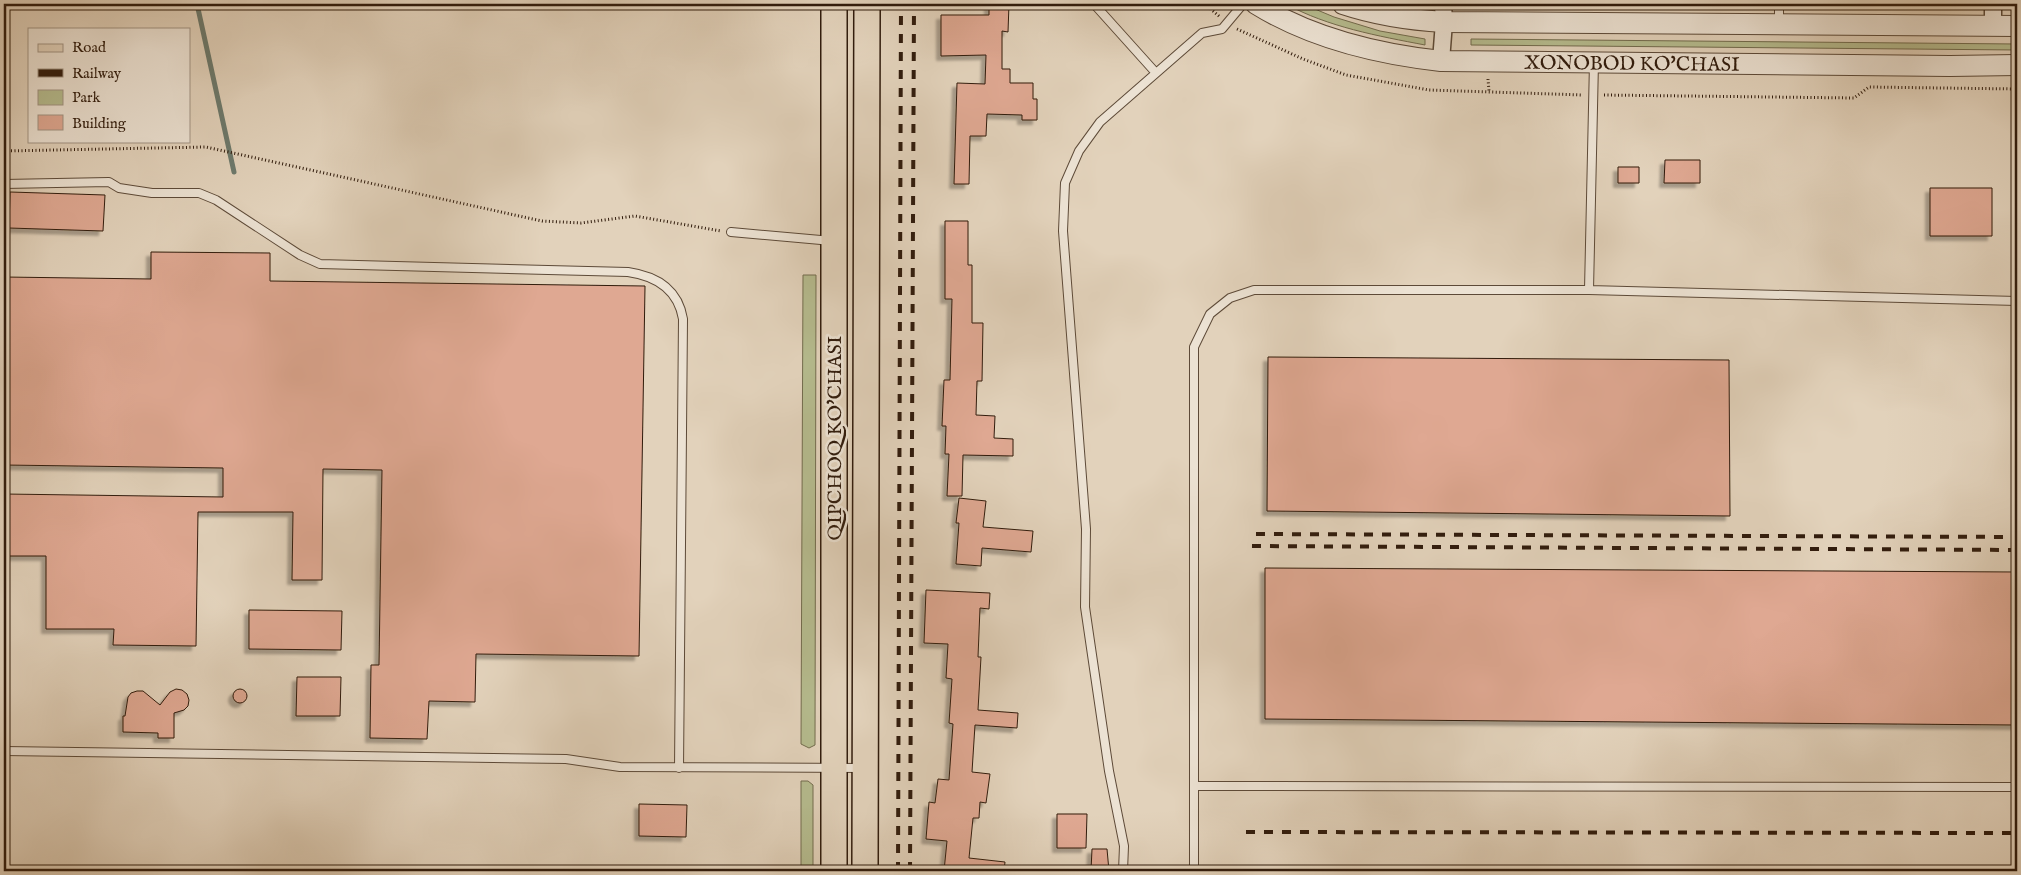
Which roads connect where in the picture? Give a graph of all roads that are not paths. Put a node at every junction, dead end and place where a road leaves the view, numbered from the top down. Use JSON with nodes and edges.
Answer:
{"nodes":[{"id":1,"x":834,"y":4,"type":"edge"},
{"id":2,"x":867,"y":4,"type":"edge"},
{"id":3,"x":1094,"y":4,"type":"edge"},
{"id":4,"x":1243,"y":4,"type":"edge"},
{"id":5,"x":1256,"y":4,"type":"edge"},
{"id":6,"x":1343,"y":4,"type":"edge"},
{"id":7,"x":1779,"y":4,"type":"edge"},
{"id":8,"x":1993,"y":4,"type":"edge"},
{"id":9,"x":1444,"y":13,"type":"edge"},
{"id":10,"x":1778,"y":24,"type":"junction"},
{"id":11,"x":1993,"y":26,"type":"junction"},
{"id":12,"x":2017,"y":26,"type":"edge"},
{"id":13,"x":1441,"y":61,"type":"junction"},
{"id":14,"x":1594,"y":62,"type":"junction"},
{"id":15,"x":2017,"y":64,"type":"edge"},
{"id":16,"x":1156,"y":73,"type":"junction"},
{"id":17,"x":4,"y":184,"type":"edge"},
{"id":18,"x":732,"y":232,"type":"road end"},
{"id":19,"x":834,"y":242,"type":"junction"},
{"id":20,"x":1589,"y":290,"type":"junction"},
{"id":21,"x":2017,"y":301,"type":"edge"},
{"id":22,"x":4,"y":752,"type":"edge"},
{"id":23,"x":834,"y":767,"type":"junction"},
{"id":24,"x":679,"y":768,"type":"junction"},
{"id":25,"x":865,"y":768,"type":"junction"},
{"id":26,"x":1194,"y":786,"type":"junction"},
{"id":27,"x":2017,"y":787,"type":"edge"},
{"id":28,"x":834,"y":871,"type":"edge"},
{"id":29,"x":865,"y":871,"type":"edge"},
{"id":30,"x":1123,"y":871,"type":"edge"},
{"id":31,"x":1194,"y":871,"type":"edge"}],
"edges":[{"from":1,"to":19,"type":"main road","name":"QIPCHOQ KO'CHASI"},
{"from":2,"to":25,"type":"main road","name":"QIPCHOQ KO'CHASI"},
{"from":3,"to":16,"type":"lane"},
{"from":4,"to":16,"type":"lane"},
{"from":5,"to":13,"type":"street","name":"XONOBOD KO'CHASI"},
{"from":6,"to":9,"type":"street","name":"XONOBOD KO'CHASI"},
{"from":7,"to":10,"type":"lane"},
{"from":8,"to":11,"type":"street"},
{"from":9,"to":10,"type":"street","name":"XONOBOD KO'CHASI"},
{"from":9,"to":13,"type":"street"},
{"from":10,"to":11,"type":"street","name":"XONOBOD KO'CHASI"},
{"from":11,"to":12,"type":"street","name":"XONOBOD KO'CHASI"},
{"from":13,"to":14,"type":"street","name":"XONOBOD KO'CHASI"},
{"from":14,"to":15,"type":"street","name":"XONOBOD KO'CHASI"},
{"from":14,"to":20,"type":"lane"},
{"from":16,"to":30,"type":"lane"},
{"from":17,"to":24,"type":"lane"},
{"from":18,"to":19,"type":"lane"},
{"from":19,"to":23,"type":"main road","name":"QIPCHOQ KO'CHASI"},
{"from":20,"to":21,"type":"lane"},
{"from":20,"to":26,"type":"lane"},
{"from":22,"to":24,"type":"lane"},
{"from":23,"to":24,"type":"lane"},
{"from":23,"to":25,"type":"lane"},
{"from":23,"to":28,"type":"main road","name":"QIPCHOQ KO'CHASI"},
{"from":25,"to":29,"type":"main road","name":"QIPCHOQ KO'CHASI"},
{"from":26,"to":27,"type":"lane"},
{"from":26,"to":31,"type":"lane"}]}
